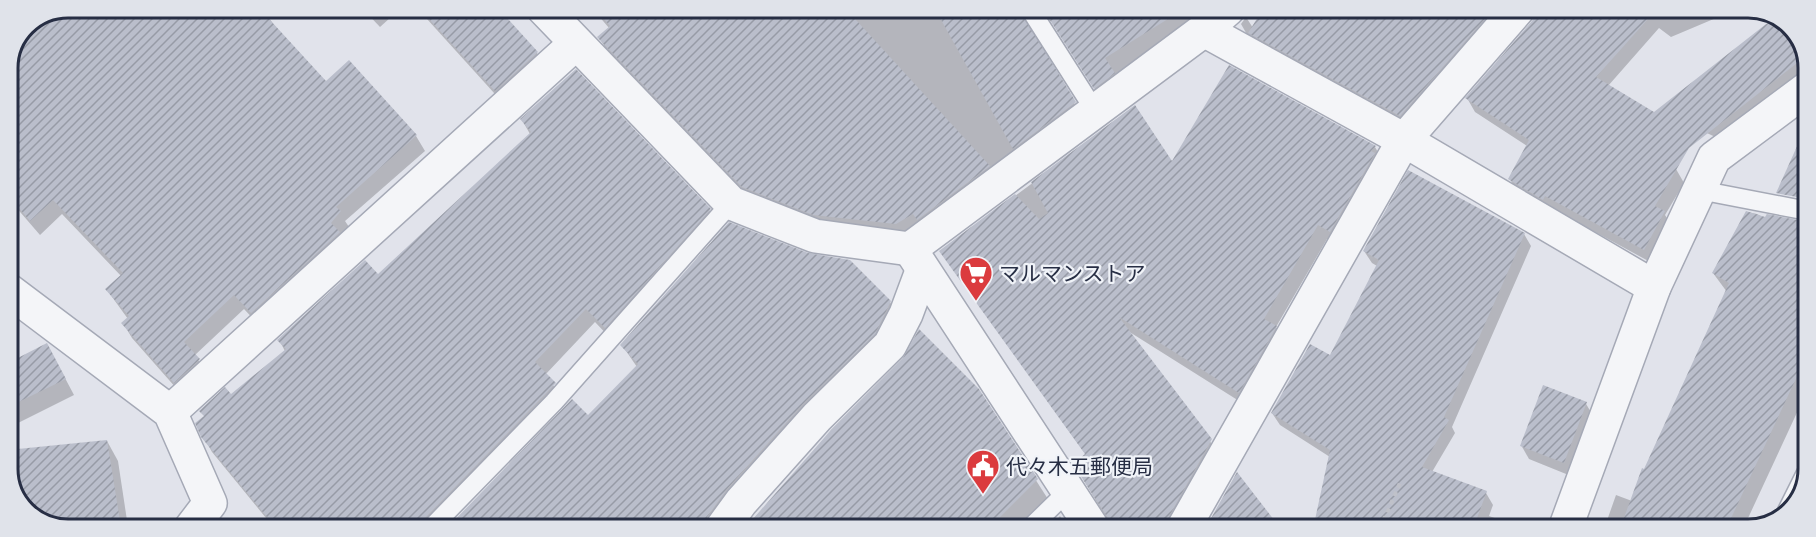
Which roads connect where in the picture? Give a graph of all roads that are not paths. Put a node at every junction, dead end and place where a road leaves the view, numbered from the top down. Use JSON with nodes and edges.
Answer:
{"nodes":[{"id":1,"x":552,"y":18,"type":"edge"},
{"id":2,"x":1036,"y":18,"type":"edge"},
{"id":3,"x":1510,"y":18,"type":"edge"},
{"id":4,"x":1216,"y":19,"type":"edge"},
{"id":5,"x":575,"y":44,"type":"junction"},
{"id":6,"x":1798,"y":94,"type":"edge"},
{"id":7,"x":1095,"y":111,"type":"junction"},
{"id":8,"x":1404,"y":140,"type":"junction"},
{"id":9,"x":1699,"y":190,"type":"junction"},
{"id":10,"x":731,"y":203,"type":"junction"},
{"id":11,"x":1798,"y":209,"type":"edge"},
{"id":12,"x":916,"y":260,"type":"junction"},
{"id":13,"x":1654,"y":287,"type":"junction"},
{"id":14,"x":18,"y":298,"type":"edge"},
{"id":15,"x":170,"y":412,"type":"junction"},
{"id":16,"x":1068,"y":491,"type":"junction"},
{"id":17,"x":198,"y":519,"type":"edge"},
{"id":18,"x":440,"y":519,"type":"edge"},
{"id":19,"x":729,"y":519,"type":"edge"},
{"id":20,"x":1039,"y":519,"type":"edge"},
{"id":21,"x":1086,"y":519,"type":"edge"},
{"id":22,"x":1189,"y":519,"type":"edge"},
{"id":23,"x":1569,"y":519,"type":"edge"}],
"edges":[{"from":1,"to":5,"type":"street"},
{"from":2,"to":7,"type":"lane"},
{"from":3,"to":8,"type":"street"},
{"from":4,"to":7,"type":"street"},
{"from":4,"to":8,"type":"street"},
{"from":5,"to":10,"type":"street"},
{"from":5,"to":15,"type":"street"},
{"from":6,"to":9,"type":"street"},
{"from":7,"to":12,"type":"street"},
{"from":8,"to":13,"type":"street"},
{"from":8,"to":22,"type":"street"},
{"from":9,"to":11,"type":"lane"},
{"from":9,"to":13,"type":"street"},
{"from":10,"to":12,"type":"street"},
{"from":10,"to":18,"type":"lane"},
{"from":12,"to":16,"type":"street"},
{"from":12,"to":19,"type":"street"},
{"from":13,"to":23,"type":"street"},
{"from":14,"to":15,"type":"street"},
{"from":15,"to":17,"type":"street"},
{"from":16,"to":20,"type":"lane"},
{"from":16,"to":21,"type":"street"}]}
